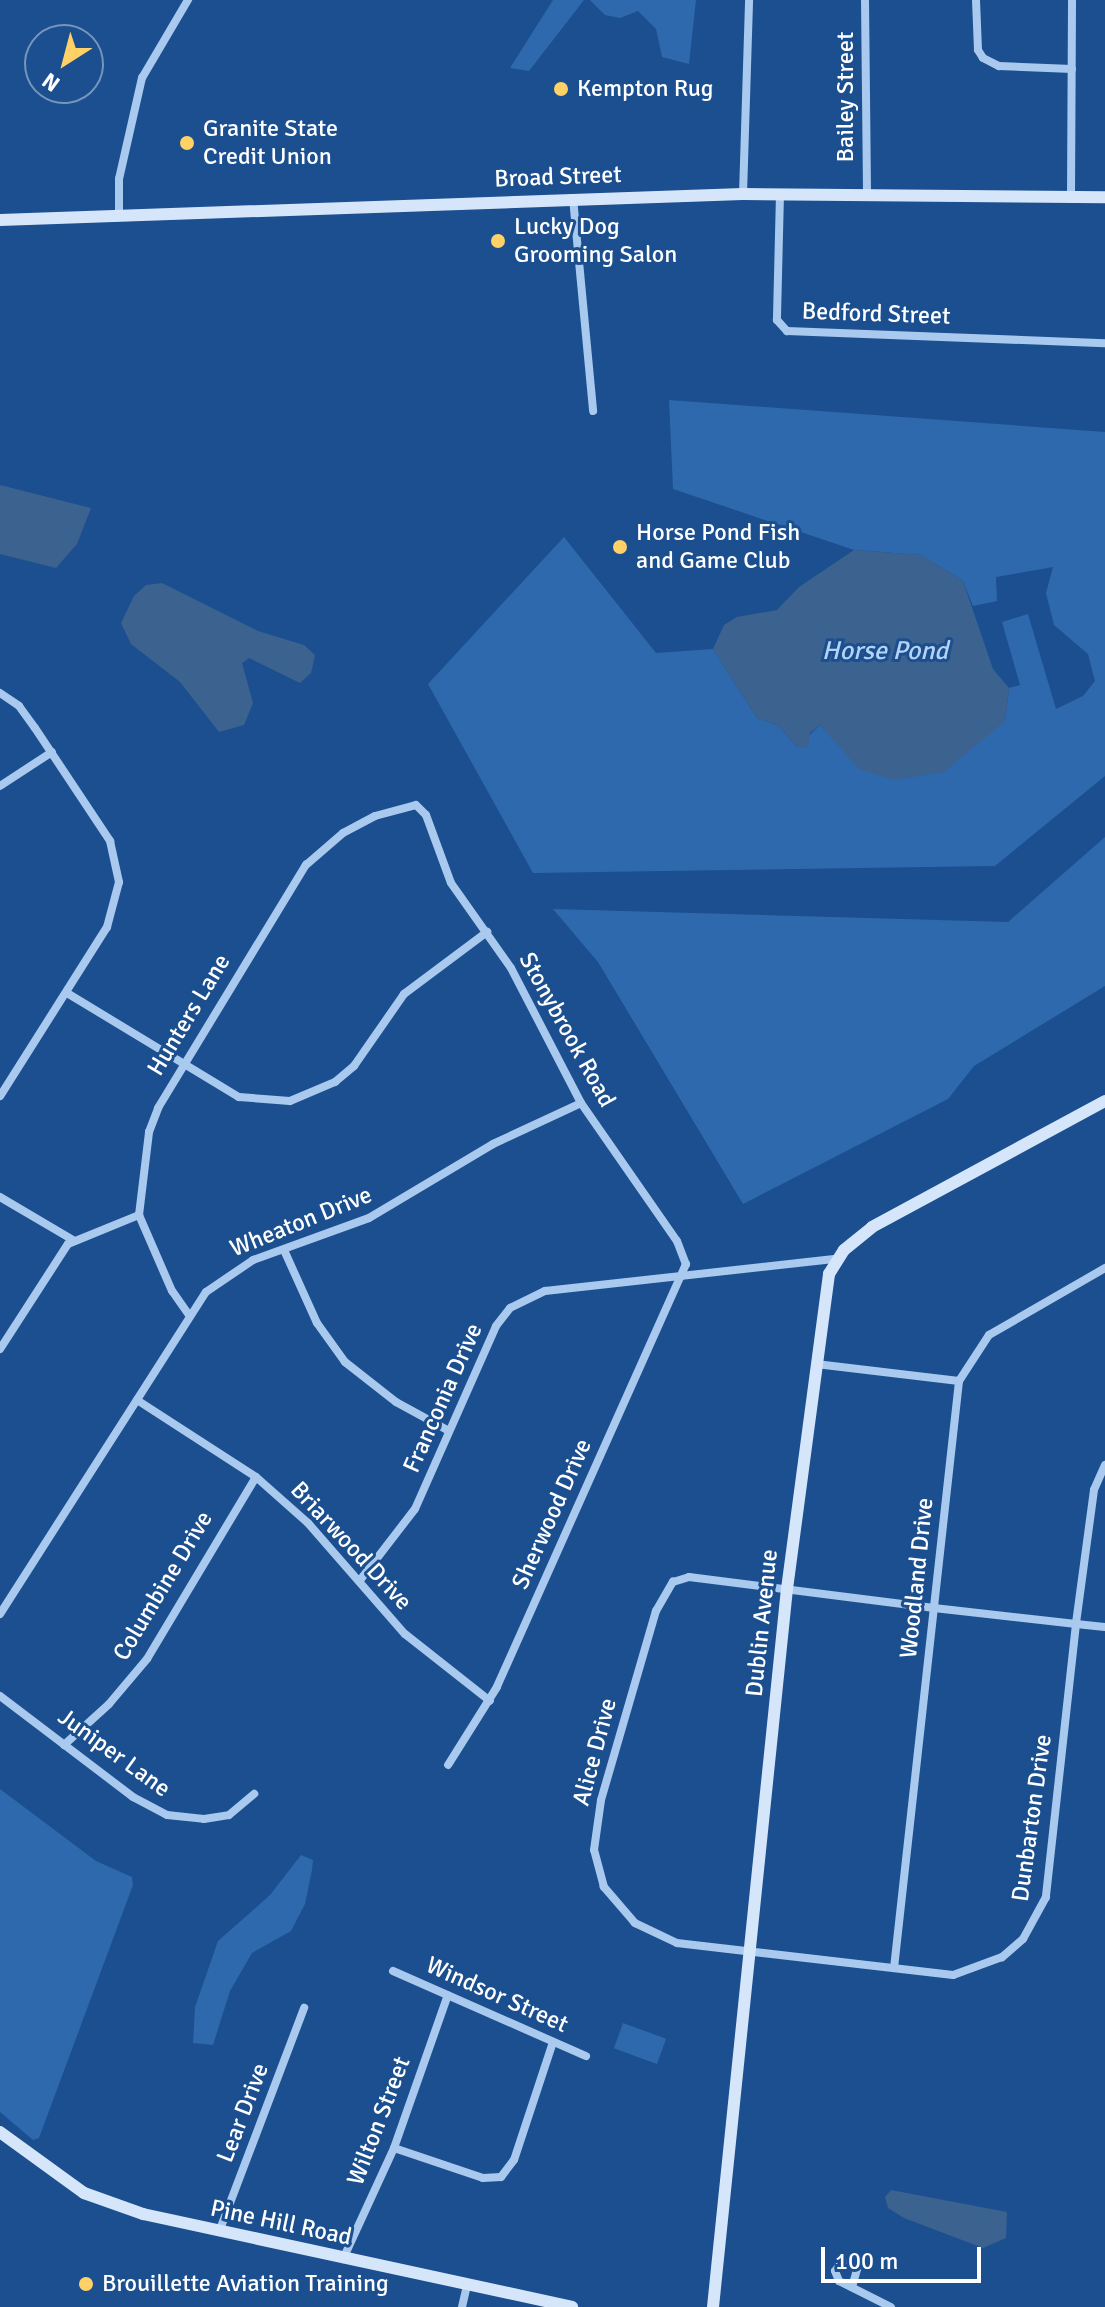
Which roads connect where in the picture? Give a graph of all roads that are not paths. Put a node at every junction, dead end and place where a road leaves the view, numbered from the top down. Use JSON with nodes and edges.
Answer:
{"nodes":[{"id":1,"x":188,"y":0,"type":"edge"},
{"id":2,"x":749,"y":0,"type":"edge"},
{"id":3,"x":865,"y":0,"type":"edge"},
{"id":4,"x":976,"y":0,"type":"edge"},
{"id":5,"x":1072,"y":0,"type":"edge"},
{"id":6,"x":1072,"y":69,"type":"junction"},
{"id":7,"x":867,"y":193,"type":"junction"},
{"id":8,"x":743,"y":194,"type":"junction"},
{"id":9,"x":780,"y":194,"type":"junction"},
{"id":10,"x":1071,"y":196,"type":"junction"},
{"id":11,"x":1105,"y":197,"type":"edge"},
{"id":12,"x":573,"y":198,"type":"junction"},
{"id":13,"x":119,"y":216,"type":"junction"},
{"id":14,"x":4,"y":223,"type":"edge"},
{"id":15,"x":1105,"y":343,"type":"edge"},
{"id":16,"x":593,"y":411,"type":"dead end"},
{"id":17,"x":0,"y":693,"type":"edge"},
{"id":18,"x":52,"y":752,"type":"junction"},
{"id":19,"x":0,"y":786,"type":"edge"},
{"id":20,"x":416,"y":805,"type":"joint"},
{"id":21,"x":487,"y":932,"type":"junction"},
{"id":22,"x":67,"y":993,"type":"junction"},
{"id":23,"x":181,"y":1064,"type":"junction"},
{"id":24,"x":0,"y":1096,"type":"edge"},
{"id":25,"x":1105,"y":1101,"type":"edge"},
{"id":26,"x":581,"y":1103,"type":"junction"},
{"id":27,"x":0,"y":1197,"type":"edge"},
{"id":28,"x":139,"y":1215,"type":"junction"},
{"id":29,"x":73,"y":1240,"type":"junction"},
{"id":30,"x":284,"y":1250,"type":"junction"},
{"id":31,"x":836,"y":1259,"type":"junction"},
{"id":32,"x":1105,"y":1268,"type":"edge"},
{"id":33,"x":682,"y":1273,"type":"junction"},
{"id":34,"x":189,"y":1315,"type":"junction"},
{"id":35,"x":0,"y":1349,"type":"edge"},
{"id":36,"x":815,"y":1363,"type":"junction"},
{"id":37,"x":959,"y":1381,"type":"junction"},
{"id":38,"x":137,"y":1400,"type":"junction"},
{"id":39,"x":449,"y":1431,"type":"junction"},
{"id":40,"x":1105,"y":1465,"type":"edge"},
{"id":41,"x":256,"y":1477,"type":"junction"},
{"id":42,"x":361,"y":1579,"type":"junction"},
{"id":43,"x":787,"y":1589,"type":"junction"},
{"id":44,"x":934,"y":1608,"type":"junction"},
{"id":45,"x":0,"y":1614,"type":"edge"},
{"id":46,"x":1076,"y":1624,"type":"junction"},
{"id":47,"x":1105,"y":1627,"type":"edge"},
{"id":48,"x":0,"y":1696,"type":"edge"},
{"id":49,"x":490,"y":1701,"type":"junction"},
{"id":50,"x":64,"y":1745,"type":"junction"},
{"id":51,"x":448,"y":1765,"type":"dead end"},
{"id":52,"x":254,"y":1794,"type":"dead end"},
{"id":53,"x":749,"y":1951,"type":"junction"},
{"id":54,"x":894,"y":1968,"type":"junction"},
{"id":55,"x":393,"y":1971,"type":"dead end"},
{"id":56,"x":448,"y":1995,"type":"junction"},
{"id":57,"x":304,"y":2008,"type":"dead end"},
{"id":58,"x":553,"y":2042,"type":"junction"},
{"id":59,"x":586,"y":2056,"type":"dead end"},
{"id":60,"x":0,"y":2132,"type":"edge"},
{"id":61,"x":394,"y":2148,"type":"junction"},
{"id":62,"x":219,"y":2232,"type":"junction"},
{"id":63,"x":343,"y":2259,"type":"junction"},
{"id":64,"x":467,"y":2285,"type":"junction"},
{"id":65,"x":852,"y":2287,"type":"dead end"},
{"id":66,"x":552,"y":2305,"type":"edge"},
{"id":67,"x":462,"y":2307,"type":"edge"},
{"id":68,"x":572,"y":2307,"type":"edge"},
{"id":69,"x":713,"y":2307,"type":"edge"},
{"id":70,"x":891,"y":2307,"type":"edge"}],
"edges":[{"from":1,"to":13,"type":"street"},
{"from":2,"to":8,"type":"street"},
{"from":3,"to":7,"type":"street","name":"Bailey Street"},
{"from":4,"to":6,"type":"street"},
{"from":5,"to":6,"type":"street"},
{"from":6,"to":10,"type":"street"},
{"from":7,"to":9,"type":"street","name":"Broad Street"},
{"from":7,"to":10,"type":"street","name":"Broad Street"},
{"from":8,"to":9,"type":"street","name":"Broad Street"},
{"from":8,"to":12,"type":"street","name":"Broad Street"},
{"from":9,"to":15,"type":"street","name":"Bedford Street"},
{"from":10,"to":11,"type":"street","name":"Broad Street"},
{"from":12,"to":13,"type":"street","name":"Broad Street"},
{"from":12,"to":16,"type":"street"},
{"from":13,"to":14,"type":"street","name":"Broad Street"},
{"from":17,"to":18,"type":"street"},
{"from":18,"to":19,"type":"street"},
{"from":18,"to":22,"type":"street"},
{"from":20,"to":21,"type":"street","name":"Stonybrook Road"},
{"from":20,"to":23,"type":"street","name":"Hunters Lane"},
{"from":21,"to":23,"type":"street"},
{"from":21,"to":26,"type":"street","name":"Stonybrook Road"},
{"from":22,"to":23,"type":"street"},
{"from":22,"to":24,"type":"street"},
{"from":23,"to":28,"type":"street","name":"Hunters Lane"},
{"from":25,"to":31,"type":"street","name":"Dublin Avenue"},
{"from":26,"to":30,"type":"street","name":"Wheaton Drive"},
{"from":26,"to":33,"type":"street","name":"Stonybrook Road"},
{"from":27,"to":29,"type":"street"},
{"from":28,"to":29,"type":"street"},
{"from":28,"to":34,"type":"street"},
{"from":29,"to":35,"type":"street"},
{"from":30,"to":34,"type":"street","name":"Wheaton Drive"},
{"from":30,"to":39,"type":"street"},
{"from":31,"to":33,"type":"street","name":"Franconia Drive"},
{"from":31,"to":36,"type":"street","name":"Dublin Avenue"},
{"from":32,"to":37,"type":"street","name":"Woodland Drive"},
{"from":33,"to":39,"type":"street","name":"Franconia Drive"},
{"from":33,"to":49,"type":"street","name":"Sherwood Drive"},
{"from":34,"to":38,"type":"street","name":"Wheaton Drive"},
{"from":36,"to":37,"type":"street"},
{"from":36,"to":43,"type":"street","name":"Dublin Avenue"},
{"from":37,"to":44,"type":"street","name":"Woodland Drive"},
{"from":38,"to":41,"type":"street","name":"Briarwood Drive"},
{"from":38,"to":45,"type":"street","name":"Wheaton Drive"},
{"from":39,"to":42,"type":"street","name":"Franconia Drive"},
{"from":40,"to":46,"type":"street","name":"Dunbarton Drive"},
{"from":41,"to":42,"type":"street","name":"Briarwood Drive"},
{"from":41,"to":50,"type":"street","name":"Columbine Drive"},
{"from":42,"to":49,"type":"street","name":"Briarwood Drive"},
{"from":43,"to":44,"type":"street","name":"Alice Drive"},
{"from":43,"to":53,"type":"street","name":"Dublin Avenue"},
{"from":43,"to":53,"type":"street","name":"Alice Drive"},
{"from":44,"to":46,"type":"street","name":"Alice Drive"},
{"from":44,"to":54,"type":"street","name":"Woodland Drive"},
{"from":46,"to":47,"type":"street","name":"Alice Drive"},
{"from":46,"to":54,"type":"street","name":"Dunbarton Drive"},
{"from":48,"to":50,"type":"street","name":"Juniper Lane"},
{"from":49,"to":51,"type":"street","name":"Sherwood Drive"},
{"from":50,"to":52,"type":"street","name":"Juniper Lane"},
{"from":53,"to":54,"type":"street","name":"Dunbarton Drive"},
{"from":53,"to":69,"type":"street","name":"Dublin Avenue"},
{"from":55,"to":56,"type":"street","name":"Windsor Street"},
{"from":56,"to":58,"type":"street","name":"Windsor Street"},
{"from":56,"to":61,"type":"street","name":"Wilton Street"},
{"from":57,"to":62,"type":"street","name":"Lear Drive"},
{"from":58,"to":59,"type":"street","name":"Windsor Street"},
{"from":58,"to":61,"type":"street"},
{"from":60,"to":62,"type":"street","name":"Pine Hill Road"},
{"from":61,"to":63,"type":"street","name":"Wilton Street"},
{"from":62,"to":63,"type":"street","name":"Pine Hill Road"},
{"from":63,"to":64,"type":"street","name":"Pine Hill Road"},
{"from":64,"to":66,"type":"street","name":"Pine Hill Road"},
{"from":64,"to":67,"type":"street"},
{"from":65,"to":70,"type":"street"},
{"from":66,"to":68,"type":"street","name":"Pine Hill Road"}]}
